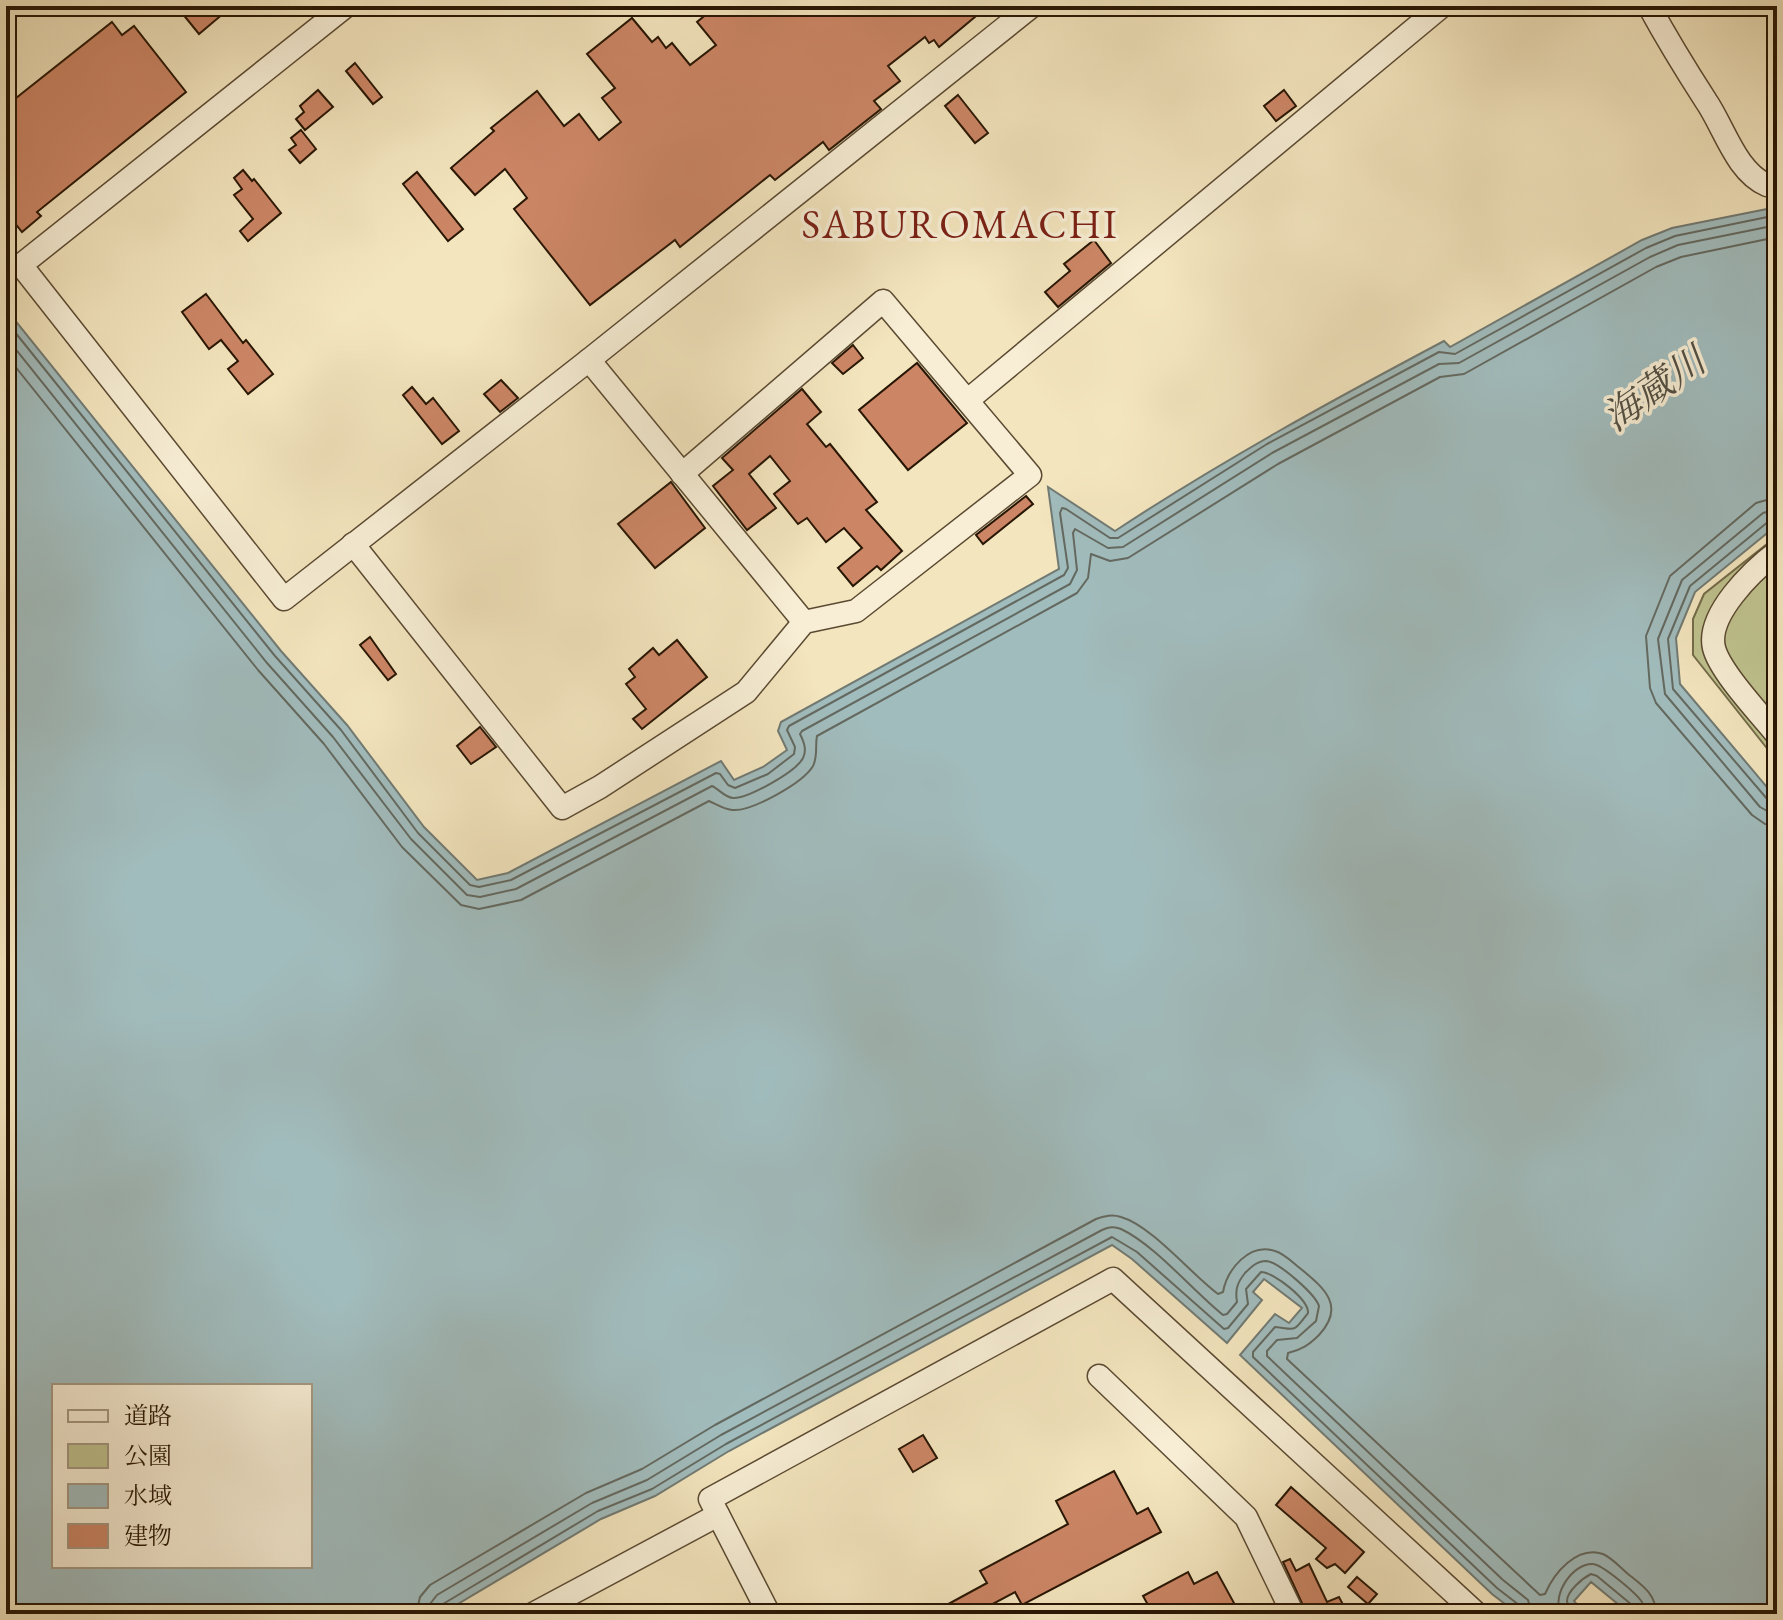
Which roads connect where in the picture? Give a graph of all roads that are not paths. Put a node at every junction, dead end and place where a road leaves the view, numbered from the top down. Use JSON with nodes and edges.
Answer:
{"nodes":[{"id":1,"x":346,"y":6,"type":"edge"},
{"id":2,"x":1032,"y":6,"type":"edge"},
{"id":3,"x":1442,"y":6,"type":"edge"},
{"id":4,"x":1649,"y":6,"type":"edge"},
{"id":5,"x":1777,"y":181,"type":"edge"},
{"id":6,"x":589,"y":360,"type":"junction"},
{"id":7,"x":968,"y":400,"type":"junction"},
{"id":8,"x":682,"y":474,"type":"junction"},
{"id":9,"x":353,"y":544,"type":"junction"},
{"id":10,"x":1777,"y":552,"type":"edge"},
{"id":11,"x":804,"y":622,"type":"junction"},
{"id":12,"x":1777,"y":735,"type":"edge"},
{"id":13,"x":1099,"y":1376,"type":"dead end"},
{"id":14,"x":718,"y":1515,"type":"junction"},
{"id":15,"x":533,"y":1614,"type":"edge"},
{"id":16,"x":769,"y":1614,"type":"edge"},
{"id":17,"x":1293,"y":1614,"type":"edge"},
{"id":18,"x":1477,"y":1614,"type":"edge"}],
"edges":[{"from":1,"to":9,"type":"street"},
{"from":2,"to":6,"type":"street"},
{"from":3,"to":7,"type":"street"},
{"from":4,"to":5,"type":"street"},
{"from":6,"to":8,"type":"street"},
{"from":6,"to":9,"type":"street"},
{"from":7,"to":8,"type":"street"},
{"from":7,"to":11,"type":"street"},
{"from":8,"to":11,"type":"street"},
{"from":9,"to":11,"type":"street"},
{"from":10,"to":12,"type":"street"},
{"from":13,"to":17,"type":"street"},
{"from":14,"to":15,"type":"street"},
{"from":14,"to":16,"type":"street"},
{"from":14,"to":18,"type":"street"}]}
